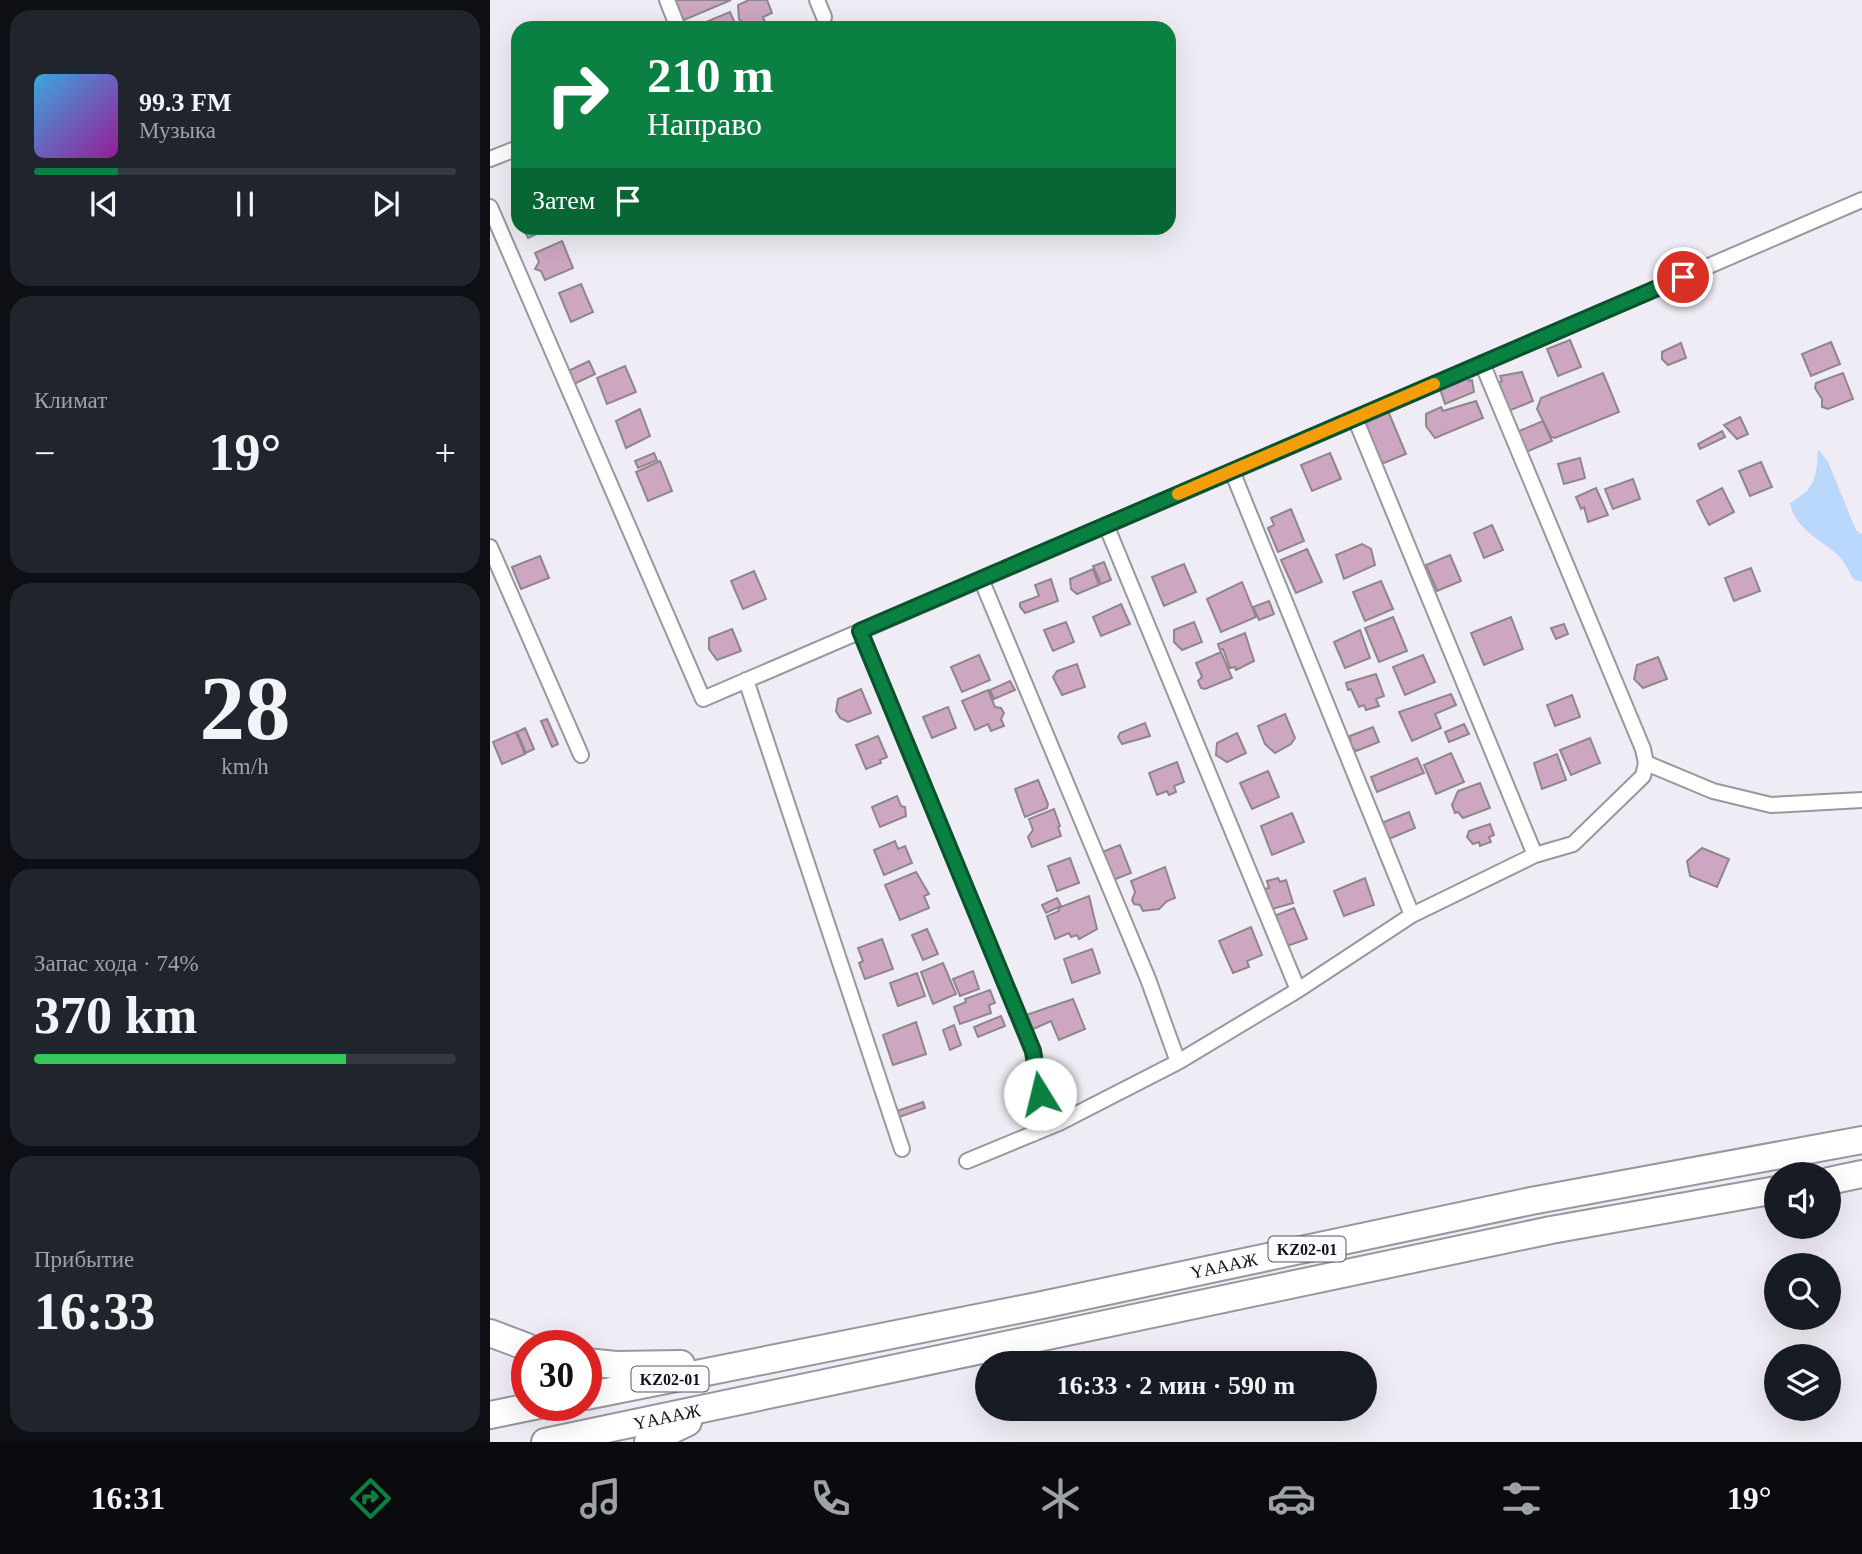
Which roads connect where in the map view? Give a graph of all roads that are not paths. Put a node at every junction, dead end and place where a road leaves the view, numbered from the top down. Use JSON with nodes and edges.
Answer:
{"nodes":[{"id":1,"x":667,"y":0,"type":"edge"},
{"id":2,"x":817,"y":0,"type":"edge"},
{"id":3,"x":824,"y":17,"type":"dead end"},
{"id":4,"x":675,"y":21,"type":"edge"},
{"id":5,"x":511,"y":151,"type":"edge"},
{"id":6,"x":490,"y":159,"type":"edge"},
{"id":7,"x":1862,"y":200,"type":"edge"},
{"id":8,"x":490,"y":207,"type":"edge"},
{"id":9,"x":1482,"y":363,"type":"junction"},
{"id":10,"x":1355,"y":418,"type":"junction"},
{"id":11,"x":1232,"y":471,"type":"junction"},
{"id":12,"x":1106,"y":525,"type":"junction"},
{"id":13,"x":490,"y":547,"type":"edge"},
{"id":14,"x":981,"y":579,"type":"junction"},
{"id":15,"x":860,"y":631,"type":"junction"},
{"id":16,"x":746,"y":680,"type":"junction"},
{"id":17,"x":581,"y":755,"type":"dead end"},
{"id":18,"x":1646,"y":763,"type":"junction"},
{"id":19,"x":1862,"y":800,"type":"edge"},
{"id":20,"x":1535,"y":855,"type":"junction"},
{"id":21,"x":1412,"y":915,"type":"junction"},
{"id":22,"x":1298,"y":990,"type":"junction"},
{"id":23,"x":1178,"y":1062,"type":"junction"},
{"id":24,"x":1033,"y":1133,"type":"junction"},
{"id":25,"x":1862,"y":1140,"type":"edge"},
{"id":26,"x":902,"y":1149,"type":"dead end"},
{"id":27,"x":967,"y":1161,"type":"dead end"},
{"id":28,"x":1862,"y":1174,"type":"edge"},
{"id":29,"x":1841,"y":1178,"type":"edge"},
{"id":30,"x":1764,"y":1193,"type":"edge"},
{"id":31,"x":490,"y":1333,"type":"edge"},
{"id":32,"x":511,"y":1342,"type":"edge"},
{"id":33,"x":753,"y":1362,"type":"junction"},
{"id":34,"x":602,"y":1364,"type":"edge"},
{"id":35,"x":602,"y":1393,"type":"edge"},
{"id":36,"x":752,"y":1399,"type":"junction"},
{"id":37,"x":511,"y":1411,"type":"edge"},
{"id":38,"x":490,"y":1415,"type":"edge"},
{"id":39,"x":545,"y":1442,"type":"edge"},
{"id":40,"x":648,"y":1442,"type":"edge"}],
"edges":[{"from":1,"to":4,"type":"street"},
{"from":2,"to":3,"type":"street"},
{"from":5,"to":6,"type":"street"},
{"from":7,"to":9,"type":"street"},
{"from":8,"to":16,"type":"street"},
{"from":9,"to":10,"type":"street"},
{"from":9,"to":18,"type":"street"},
{"from":10,"to":11,"type":"street"},
{"from":10,"to":20,"type":"street"},
{"from":11,"to":12,"type":"street"},
{"from":11,"to":21,"type":"street"},
{"from":12,"to":14,"type":"street"},
{"from":12,"to":22,"type":"street"},
{"from":13,"to":17,"type":"street"},
{"from":14,"to":15,"type":"street"},
{"from":14,"to":23,"type":"street"},
{"from":15,"to":16,"type":"street"},
{"from":15,"to":24,"type":"street"},
{"from":16,"to":26,"type":"street"},
{"from":18,"to":19,"type":"street"},
{"from":18,"to":20,"type":"street"},
{"from":20,"to":21,"type":"street"},
{"from":21,"to":22,"type":"street"},
{"from":22,"to":23,"type":"street"},
{"from":23,"to":24,"type":"street"},
{"from":24,"to":27,"type":"street"},
{"from":25,"to":33,"type":"highway","name":"ҮАААЖ","number":"KZ02-01"},
{"from":28,"to":29,"type":"highway"},
{"from":30,"to":36,"type":"highway","name":"ҮАААЖ","number":"KZ02-01"},
{"from":31,"to":32,"type":"highway"},
{"from":33,"to":34,"type":"highway"},
{"from":33,"to":35,"type":"highway","name":"ҮАААЖ","number":"KZ02-01"},
{"from":36,"to":39,"type":"highway","name":"ҮАААЖ","number":"KZ02-01"},
{"from":36,"to":40,"type":"highway"},
{"from":37,"to":38,"type":"highway"}]}
